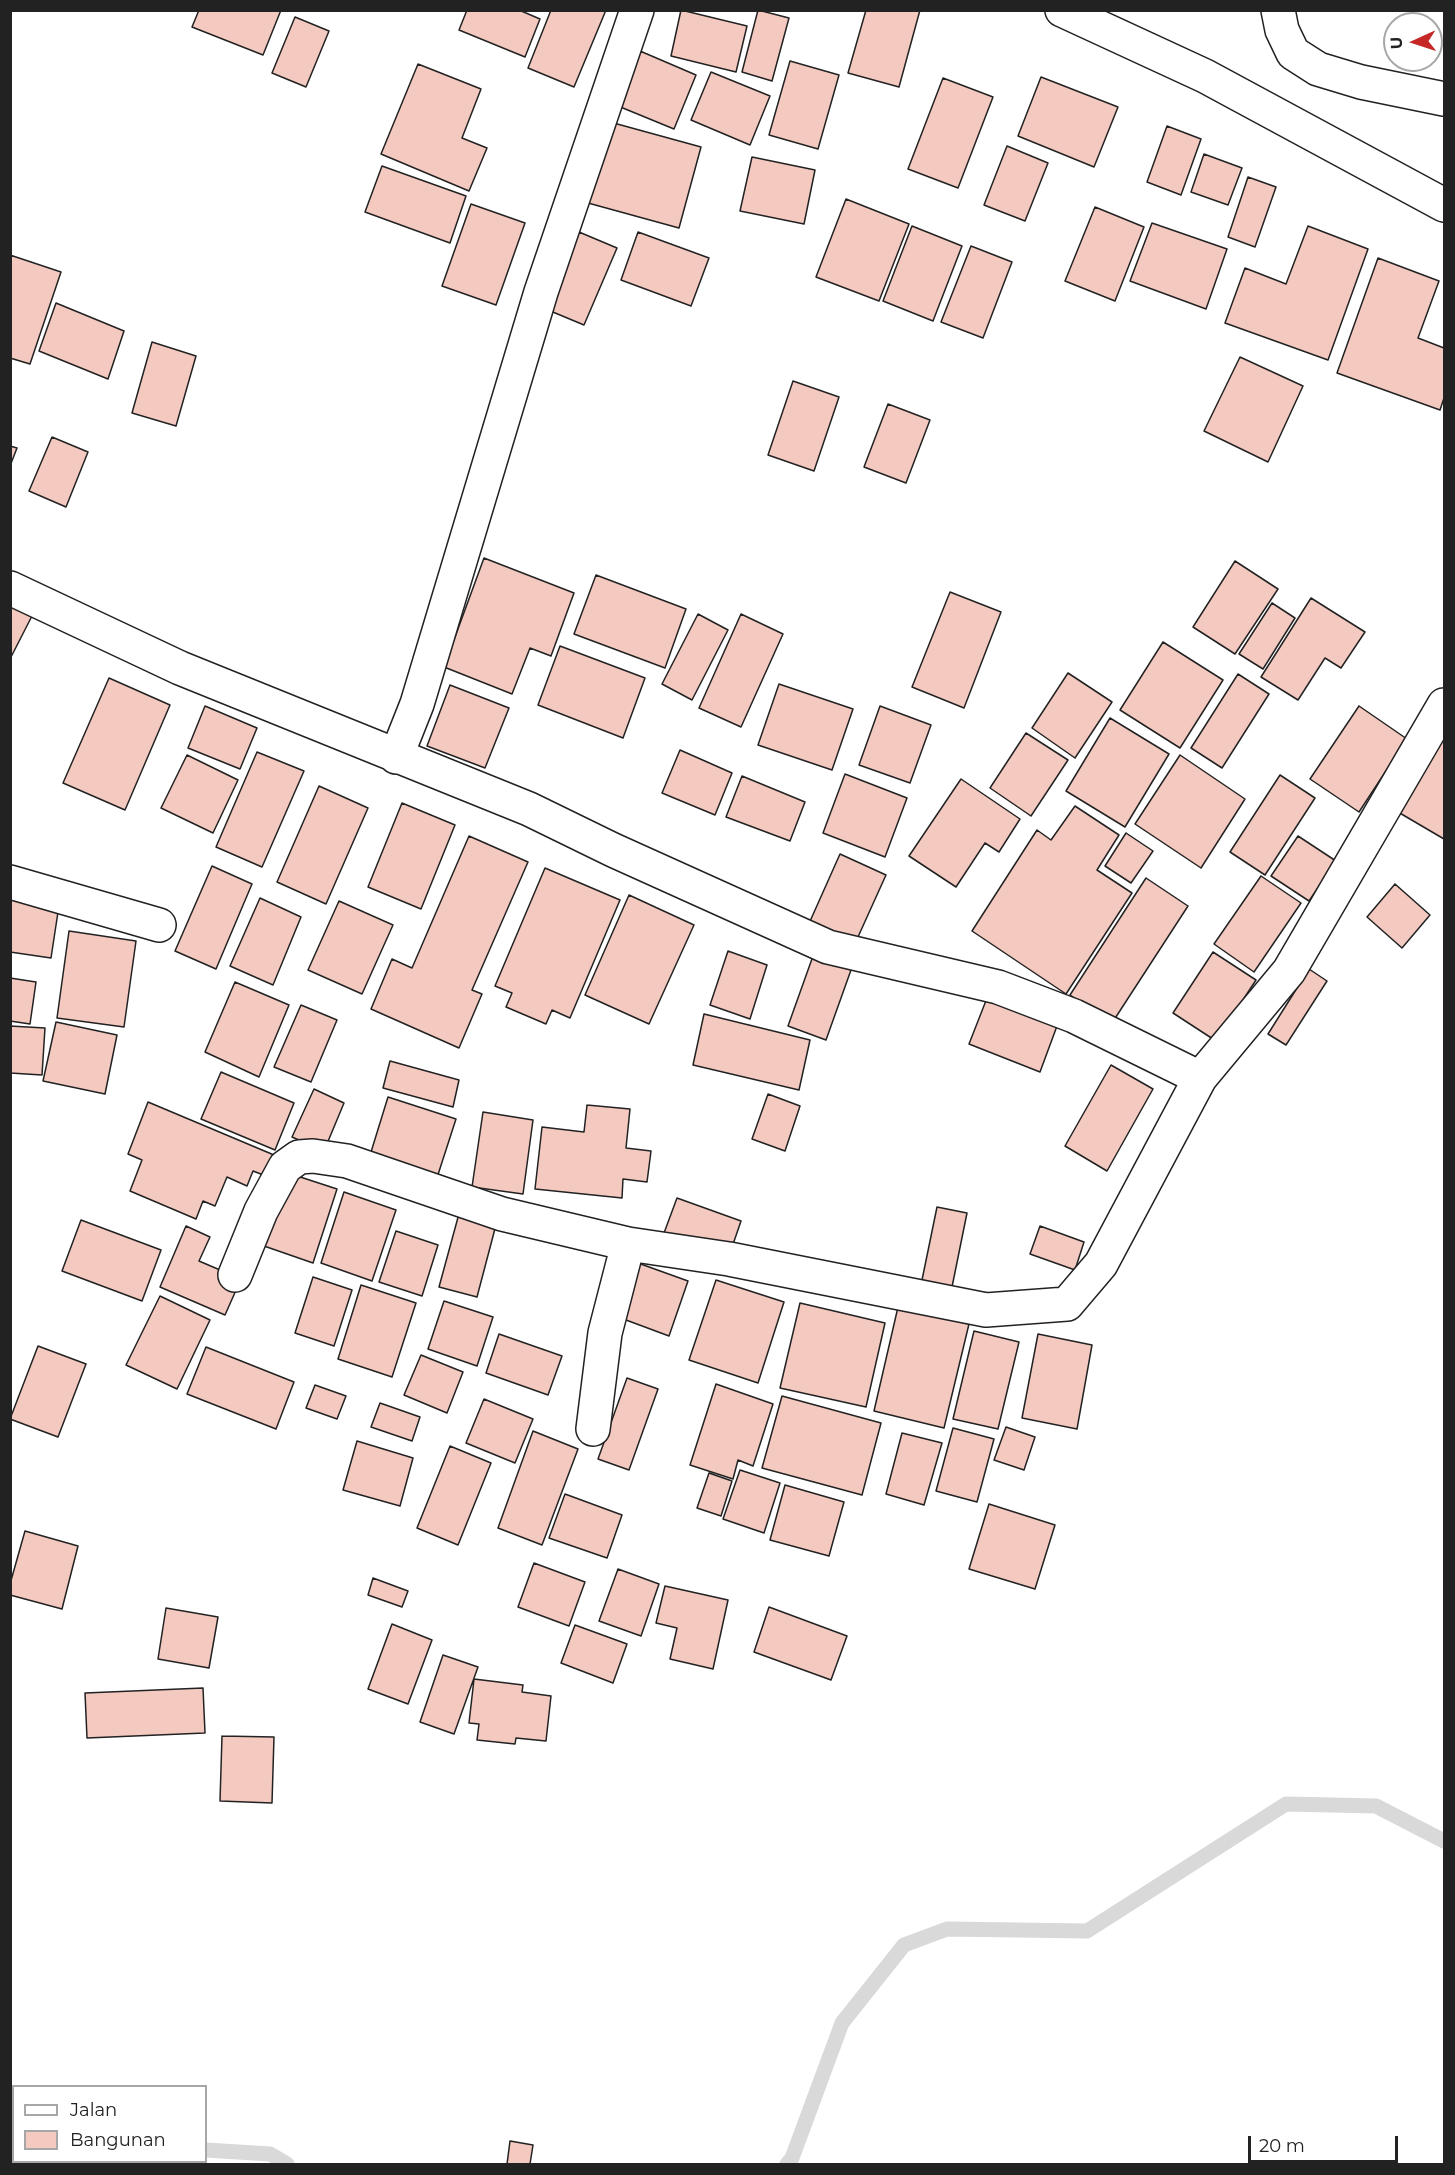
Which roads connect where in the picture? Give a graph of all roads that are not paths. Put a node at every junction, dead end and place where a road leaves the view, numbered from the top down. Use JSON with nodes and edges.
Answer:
{"nodes":[{"id":1,"x":637,"y":10,"type":"edge"},
{"id":2,"x":1062,"y":10,"type":"edge"},
{"id":3,"x":1278,"y":10,"type":"edge"},
{"id":4,"x":1444,"y":99,"type":"edge"},
{"id":5,"x":1444,"y":205,"type":"edge"},
{"id":6,"x":10,"y":588,"type":"edge"},
{"id":7,"x":1444,"y":705,"type":"edge"},
{"id":8,"x":396,"y":757,"type":"junction"},
{"id":9,"x":10,"y":882,"type":"edge"},
{"id":10,"x":159,"y":925,"type":"dead end"},
{"id":11,"x":1200,"y":1078,"type":"junction"},
{"id":12,"x":628,"y":1244,"type":"junction"},
{"id":13,"x":235,"y":1275,"type":"dead end"},
{"id":14,"x":593,"y":1429,"type":"dead end"}],
"edges":[{"from":1,"to":8,"type":"street"},
{"from":2,"to":5,"type":"street"},
{"from":3,"to":4,"type":"street"},
{"from":6,"to":8,"type":"street"},
{"from":7,"to":11,"type":"street"},
{"from":8,"to":11,"type":"street"},
{"from":9,"to":10,"type":"street"},
{"from":11,"to":12,"type":"street"},
{"from":12,"to":13,"type":"street"},
{"from":12,"to":14,"type":"street"}]}
